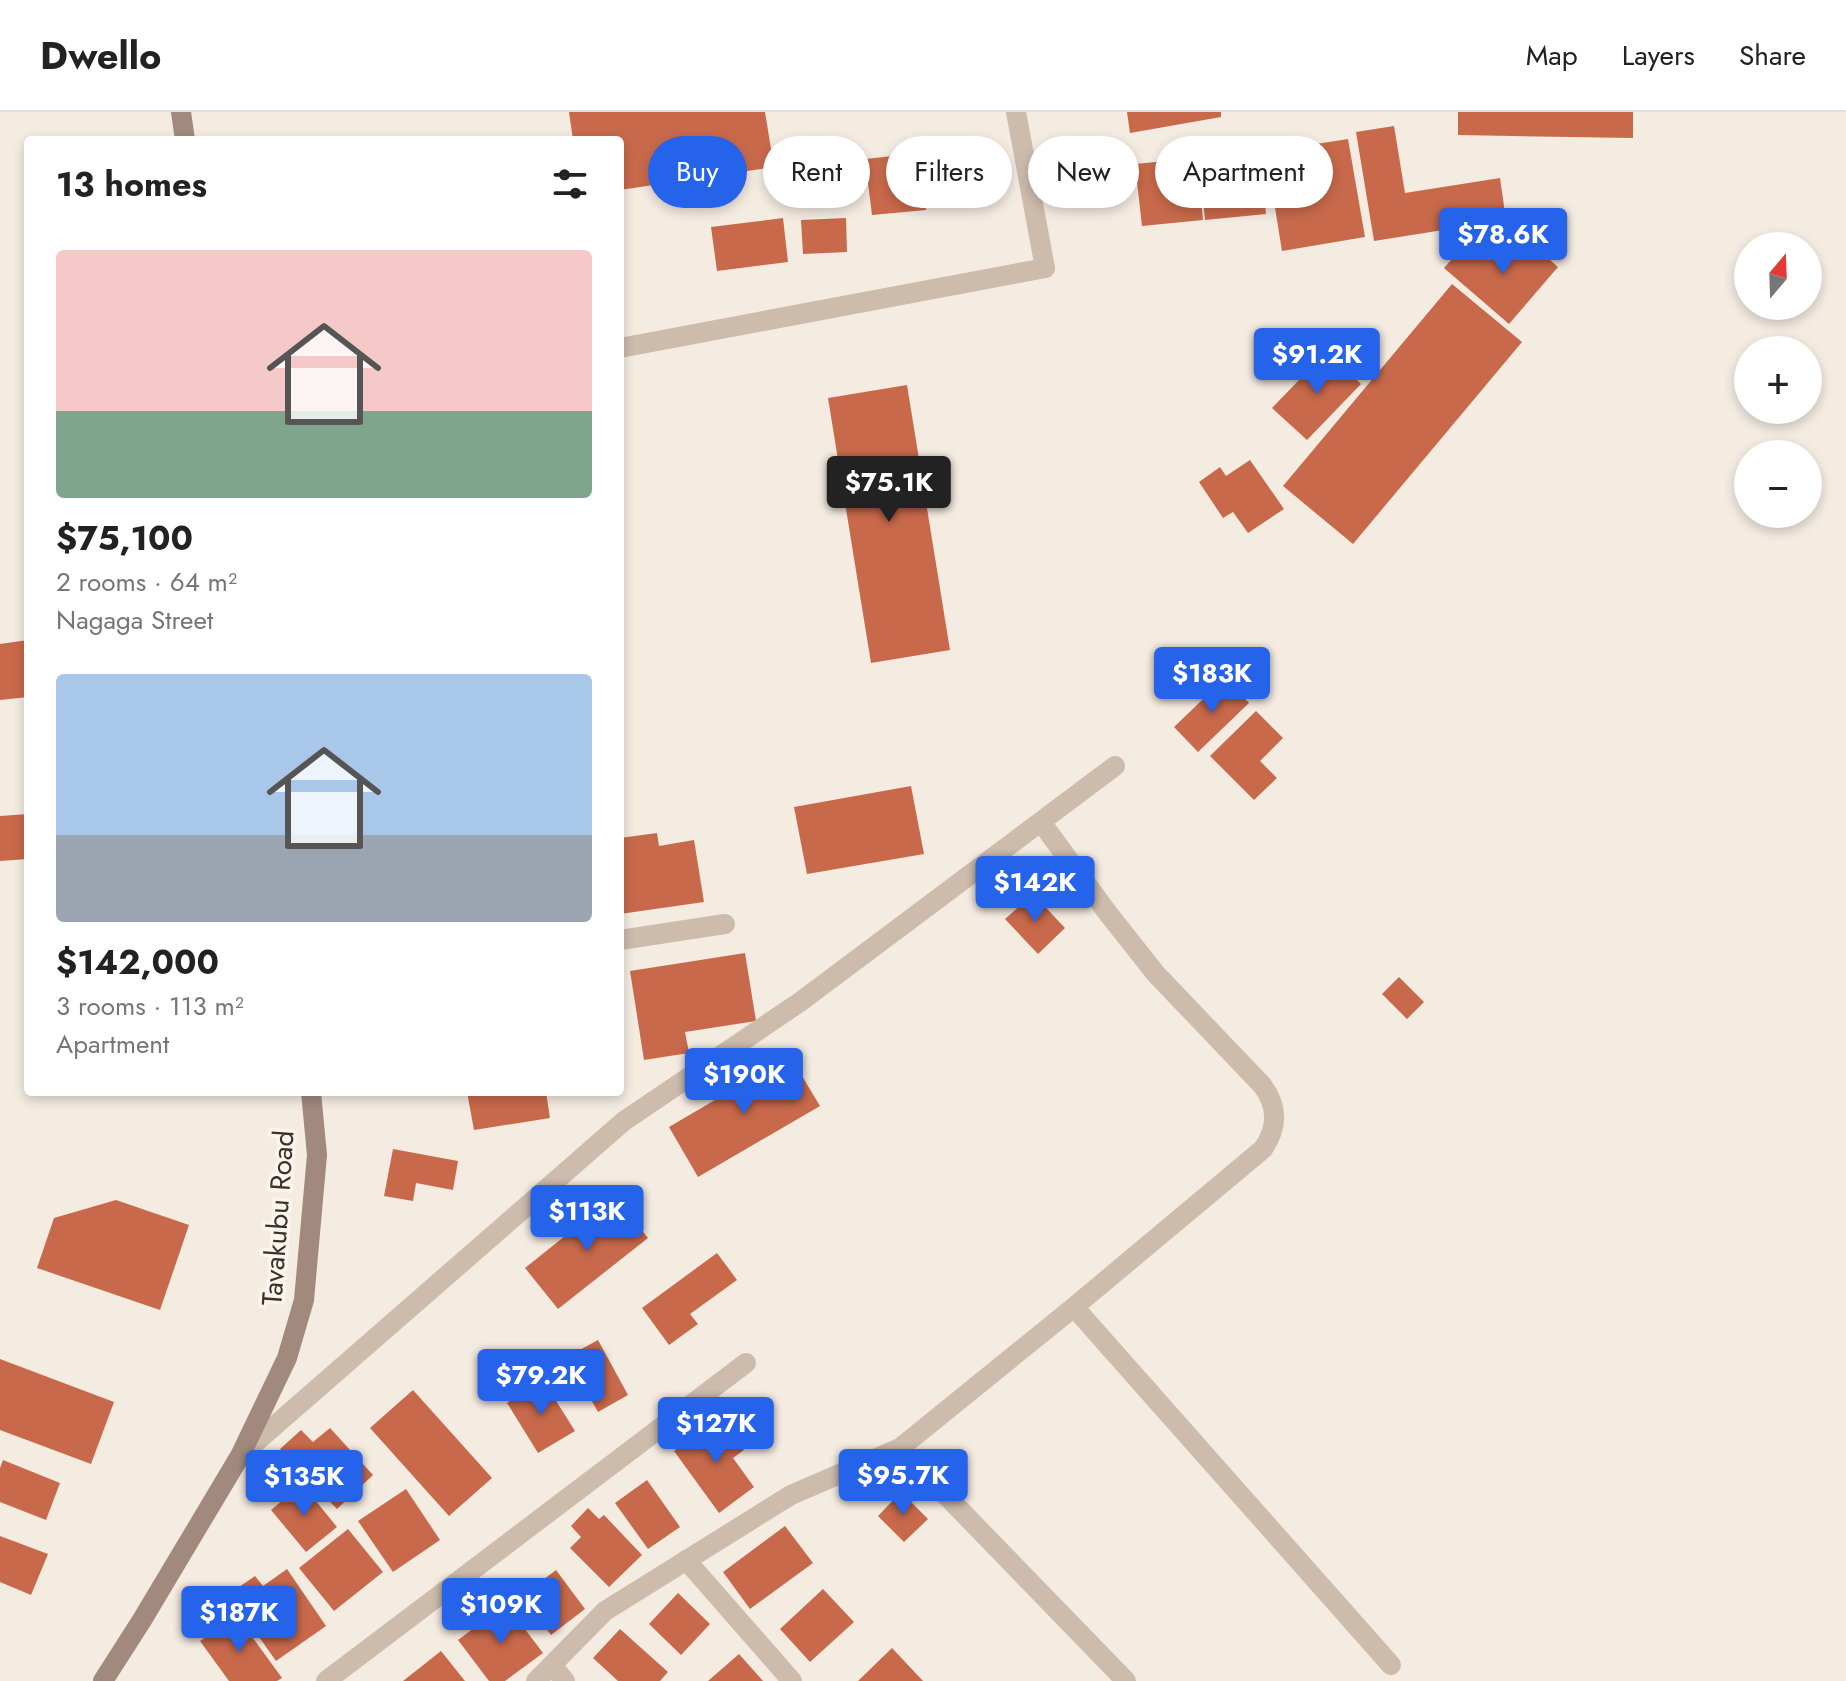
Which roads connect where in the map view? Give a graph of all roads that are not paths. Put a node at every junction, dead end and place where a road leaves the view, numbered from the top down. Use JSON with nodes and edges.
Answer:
{"nodes":[{"id":1,"x":181,"y":112,"type":"edge"},
{"id":2,"x":1016,"y":112,"type":"edge"},
{"id":3,"x":184,"y":136,"type":"edge"},
{"id":4,"x":624,"y":347,"type":"edge"},
{"id":5,"x":1115,"y":766,"type":"dead end"},
{"id":6,"x":1041,"y":822,"type":"junction"},
{"id":7,"x":725,"y":924,"type":"dead end"},
{"id":8,"x":624,"y":939,"type":"edge"},
{"id":9,"x":311,"y":1096,"type":"edge"},
{"id":10,"x":1074,"y":1307,"type":"junction"},
{"id":11,"x":746,"y":1363,"type":"dead end"},
{"id":12,"x":900,"y":1448,"type":"junction"},
{"id":13,"x":240,"y":1456,"type":"junction"},
{"id":14,"x":686,"y":1560,"type":"junction"},
{"id":15,"x":1391,"y":1665,"type":"dead end"},
{"id":16,"x":558,"y":1673,"type":"edge"},
{"id":17,"x":103,"y":1681,"type":"edge"},
{"id":18,"x":326,"y":1681,"type":"edge"},
{"id":19,"x":536,"y":1681,"type":"edge"},
{"id":20,"x":792,"y":1681,"type":"edge"},
{"id":21,"x":1126,"y":1681,"type":"edge"}],
"edges":[{"from":1,"to":3,"type":"main road"},
{"from":2,"to":4,"type":"street"},
{"from":5,"to":6,"type":"street"},
{"from":6,"to":10,"type":"street"},
{"from":6,"to":13,"type":"street"},
{"from":7,"to":8,"type":"street"},
{"from":9,"to":13,"type":"main road","name":"Tavakubu Road"},
{"from":10,"to":12,"type":"street"},
{"from":10,"to":15,"type":"street"},
{"from":11,"to":18,"type":"street"},
{"from":12,"to":14,"type":"street"},
{"from":12,"to":21,"type":"street"},
{"from":13,"to":17,"type":"main road","name":"Tavakubu Road"},
{"from":14,"to":16,"type":"street"},
{"from":14,"to":20,"type":"street"},
{"from":16,"to":19,"type":"street"}]}
